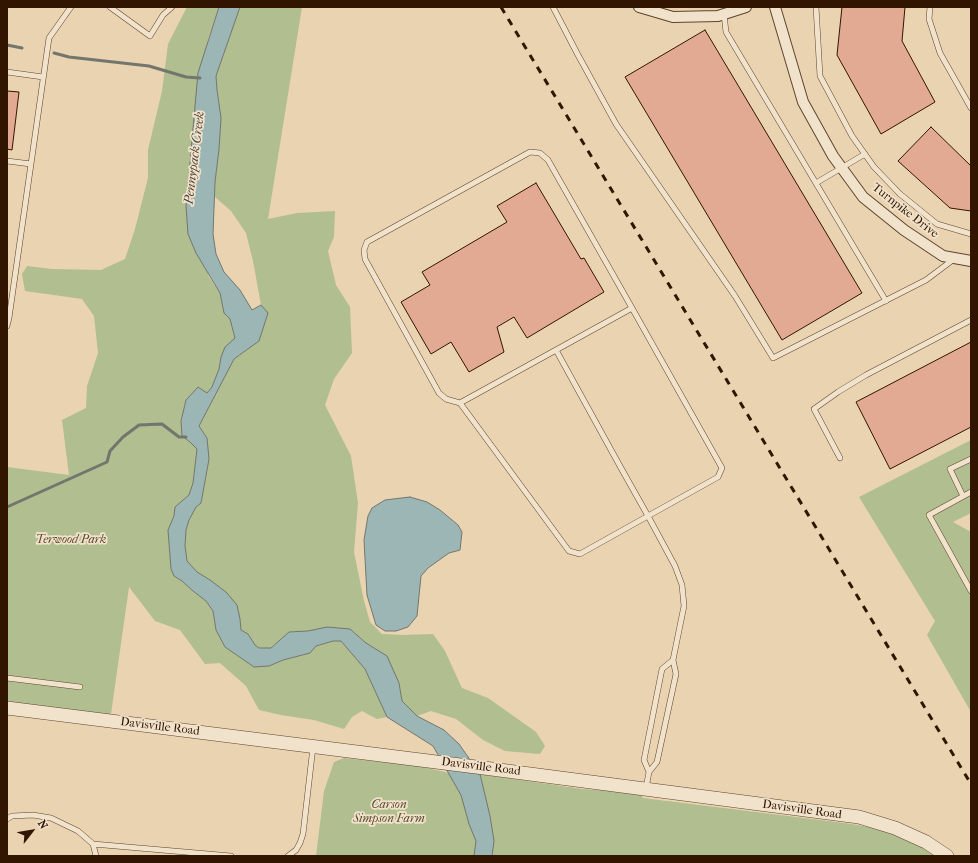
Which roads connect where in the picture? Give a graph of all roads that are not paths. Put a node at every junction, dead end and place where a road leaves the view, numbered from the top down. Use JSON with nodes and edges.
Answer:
{"nodes":[{"id":1,"x":71,"y":7,"type":"edge"},
{"id":2,"x":110,"y":7,"type":"edge"},
{"id":3,"x":172,"y":7,"type":"edge"},
{"id":4,"x":554,"y":7,"type":"edge"},
{"id":5,"x":746,"y":7,"type":"edge"},
{"id":6,"x":776,"y":7,"type":"edge"},
{"id":7,"x":816,"y":7,"type":"edge"},
{"id":8,"x":930,"y":7,"type":"edge"},
{"id":9,"x":642,"y":8,"type":"edge"},
{"id":10,"x":724,"y":14,"type":"junction"},
{"id":11,"x":7,"y":72,"type":"edge"},
{"id":12,"x":44,"y":77,"type":"junction"},
{"id":13,"x":971,"y":108,"type":"edge"},
{"id":14,"x":864,"y":154,"type":"junction"},
{"id":15,"x":7,"y":161,"type":"edge"},
{"id":16,"x":31,"y":164,"type":"junction"},
{"id":17,"x":842,"y":168,"type":"junction"},
{"id":18,"x":816,"y":183,"type":"junction"},
{"id":19,"x":971,"y":234,"type":"edge"},
{"id":20,"x":955,"y":258,"type":"junction"},
{"id":21,"x":971,"y":261,"type":"edge"},
{"id":22,"x":886,"y":300,"type":"junction"},
{"id":23,"x":632,"y":308,"type":"junction"},
{"id":24,"x":971,"y":320,"type":"edge"},
{"id":25,"x":7,"y":326,"type":"edge"},
{"id":26,"x":556,"y":350,"type":"junction"},
{"id":27,"x":460,"y":403,"type":"junction"},
{"id":28,"x":840,"y":458,"type":"dead end"},
{"id":29,"x":971,"y":459,"type":"edge"},
{"id":30,"x":971,"y":492,"type":"edge"},
{"id":31,"x":964,"y":496,"type":"junction"},
{"id":32,"x":648,"y":516,"type":"junction"},
{"id":33,"x":971,"y":591,"type":"edge"},
{"id":34,"x":673,"y":660,"type":"junction"},
{"id":35,"x":7,"y":678,"type":"edge"},
{"id":36,"x":80,"y":687,"type":"dead end"},
{"id":37,"x":7,"y":708,"type":"edge"},
{"id":38,"x":313,"y":746,"type":"junction"},
{"id":39,"x":649,"y":772,"type":"junction"},
{"id":40,"x":646,"y":788,"type":"junction"},
{"id":41,"x":7,"y":820,"type":"edge"},
{"id":42,"x":93,"y":844,"type":"junction"},
{"id":43,"x":219,"y":855,"type":"edge"},
{"id":44,"x":96,"y":856,"type":"edge"},
{"id":45,"x":231,"y":856,"type":"edge"},
{"id":46,"x":288,"y":856,"type":"edge"},
{"id":47,"x":947,"y":856,"type":"edge"}],
"edges":[{"from":1,"to":12,"type":"lane"},
{"from":2,"to":3,"type":"lane"},
{"from":4,"to":22,"type":"lane"},
{"from":5,"to":10,"type":"street"},
{"from":6,"to":17,"type":"street","name":"Turnpike Drive"},
{"from":7,"to":14,"type":"lane"},
{"from":8,"to":13,"type":"lane"},
{"from":9,"to":10,"type":"street"},
{"from":10,"to":18,"type":"lane"},
{"from":11,"to":12,"type":"lane"},
{"from":12,"to":16,"type":"lane"},
{"from":14,"to":17,"type":"lane"},
{"from":14,"to":19,"type":"lane"},
{"from":15,"to":16,"type":"lane"},
{"from":16,"to":25,"type":"lane"},
{"from":17,"to":18,"type":"lane"},
{"from":17,"to":20,"type":"street","name":"Turnpike Drive"},
{"from":18,"to":22,"type":"lane"},
{"from":20,"to":21,"type":"street","name":"Turnpike Drive"},
{"from":20,"to":22,"type":"lane"},
{"from":23,"to":26,"type":"lane"},
{"from":23,"to":27,"type":"lane"},
{"from":23,"to":32,"type":"lane"},
{"from":24,"to":28,"type":"lane"},
{"from":26,"to":27,"type":"lane"},
{"from":26,"to":32,"type":"lane"},
{"from":27,"to":32,"type":"lane"},
{"from":29,"to":31,"type":"lane"},
{"from":30,"to":31,"type":"lane"},
{"from":31,"to":33,"type":"lane"},
{"from":32,"to":34,"type":"lane"},
{"from":34,"to":39,"type":"lane"},
{"from":34,"to":39,"type":"lane"},
{"from":35,"to":36,"type":"lane"},
{"from":37,"to":38,"type":"street","name":"Davisville Road"},
{"from":38,"to":40,"type":"street","name":"Davisville Road"},
{"from":38,"to":46,"type":"lane"},
{"from":39,"to":40,"type":"lane"},
{"from":40,"to":47,"type":"street","name":"Davisville Road"},
{"from":41,"to":42,"type":"lane"},
{"from":42,"to":43,"type":"lane"},
{"from":42,"to":44,"type":"lane"},
{"from":43,"to":45,"type":"lane"}]}
